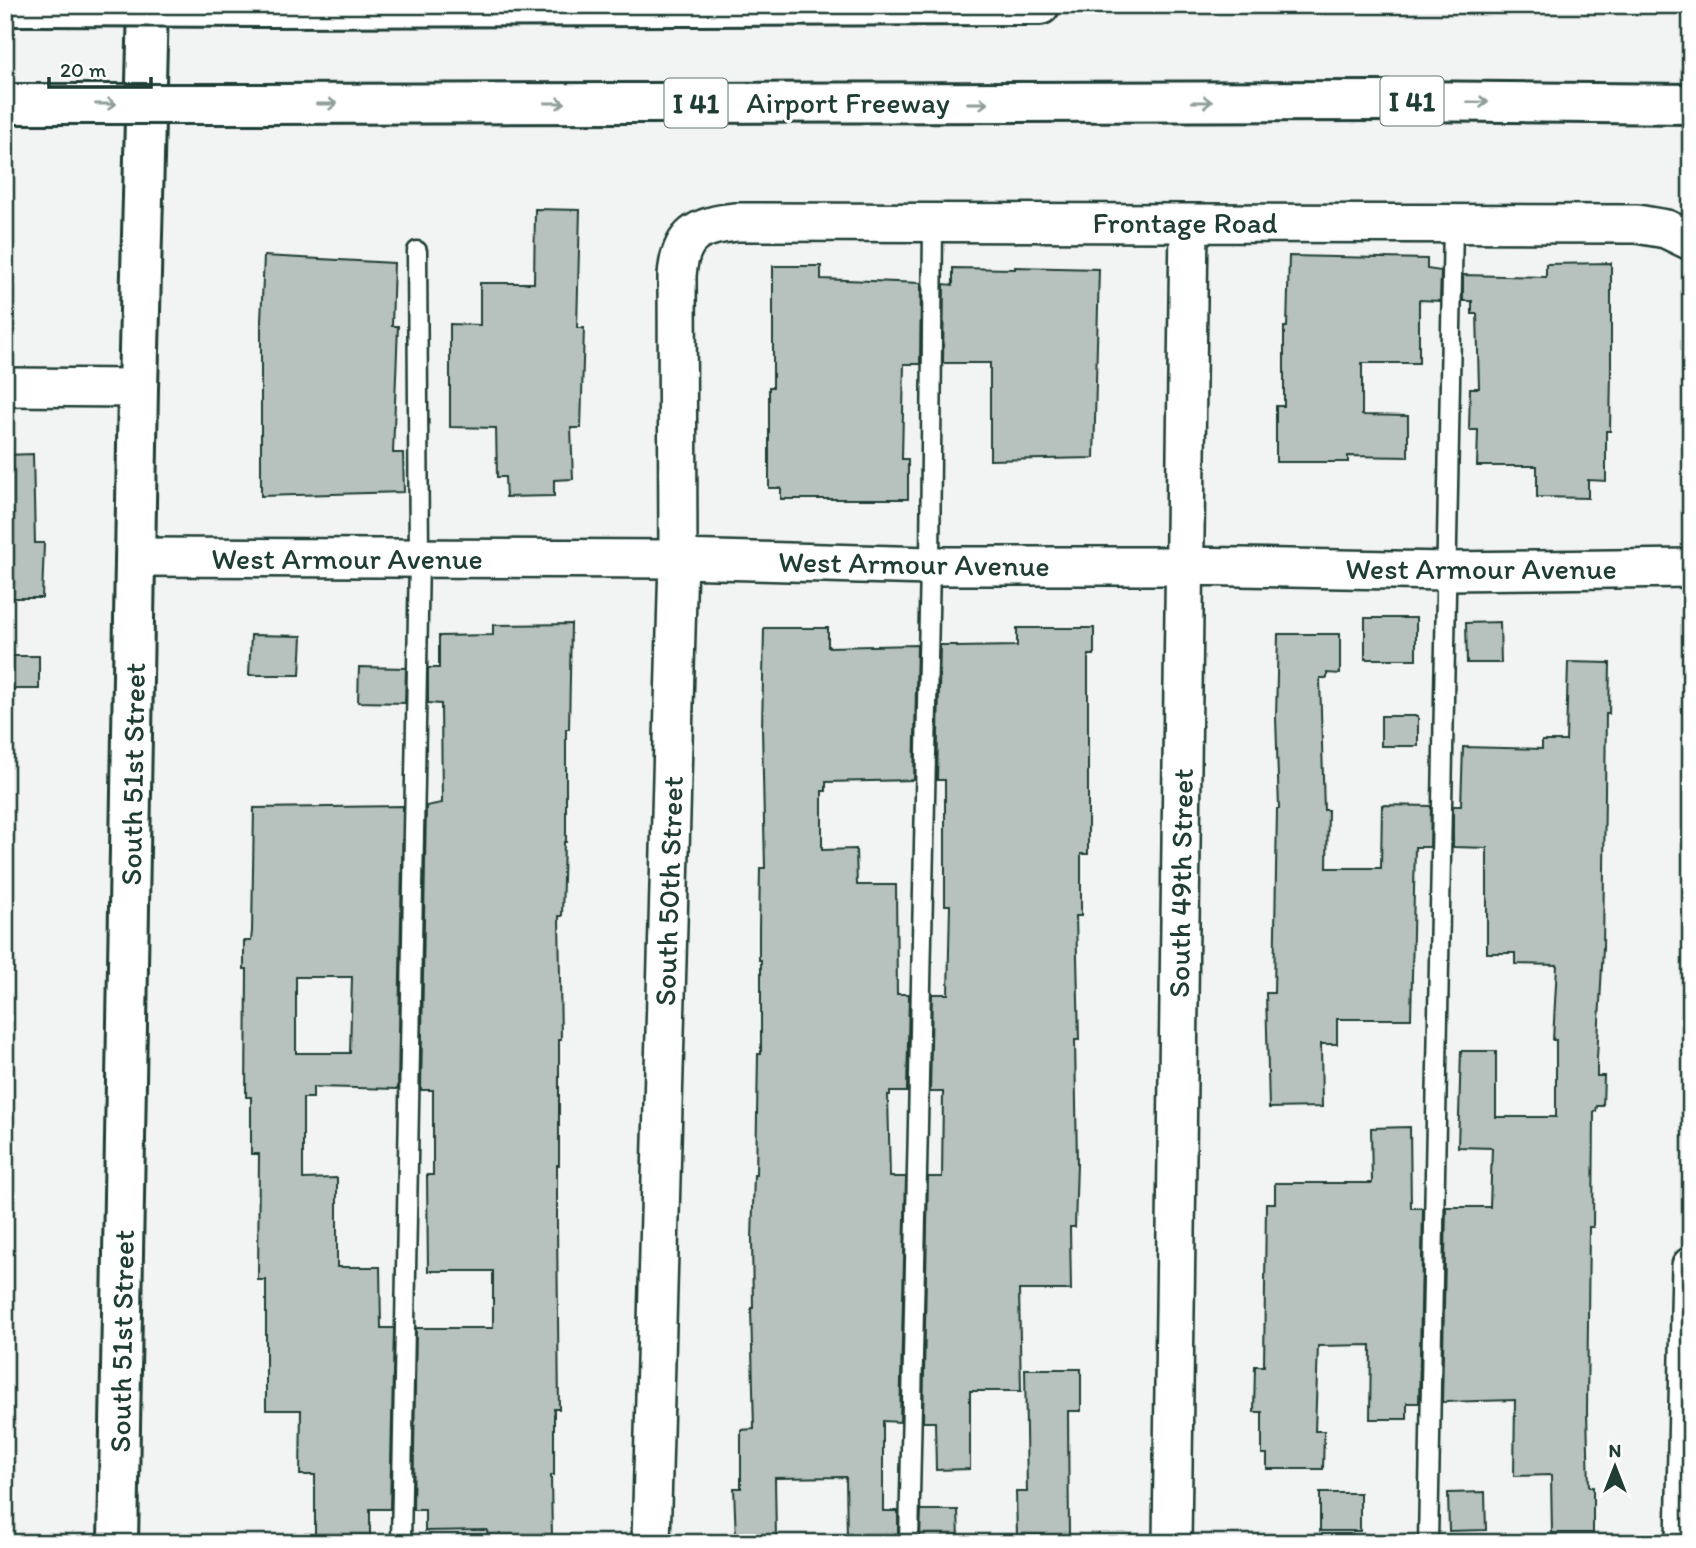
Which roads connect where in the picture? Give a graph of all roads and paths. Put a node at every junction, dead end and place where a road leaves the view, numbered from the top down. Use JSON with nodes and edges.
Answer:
{"nodes":[{"id":1,"x":148,"y":5,"type":"edge"},
{"id":2,"x":1040,"y":5,"type":"edge"},
{"id":3,"x":22,"y":6,"type":"edge"},
{"id":4,"x":22,"y":104,"type":"edge"},
{"id":5,"x":1691,"y":104,"type":"edge"},
{"id":6,"x":933,"y":223,"type":"junction"},
{"id":7,"x":1189,"y":223,"type":"junction"},
{"id":8,"x":1453,"y":224,"type":"junction"},
{"id":9,"x":687,"y":240,"type":"joint"},
{"id":10,"x":1688,"y":240,"type":"edge"},
{"id":11,"x":417,"y":251,"type":"dead end"},
{"id":12,"x":5,"y":387,"type":"edge"},
{"id":13,"x":138,"y":388,"type":"junction"},
{"id":14,"x":137,"y":557,"type":"junction"},
{"id":15,"x":419,"y":559,"type":"junction"},
{"id":16,"x":678,"y":559,"type":"junction"},
{"id":17,"x":930,"y":566,"type":"junction"},
{"id":18,"x":1185,"y":566,"type":"junction"},
{"id":19,"x":1691,"y":568,"type":"edge"},
{"id":20,"x":1446,"y":571,"type":"junction"},
{"id":21,"x":1691,"y":1266,"type":"edge"},
{"id":22,"x":118,"y":1543,"type":"edge"},
{"id":23,"x":401,"y":1543,"type":"edge"},
{"id":24,"x":651,"y":1543,"type":"edge"},
{"id":25,"x":909,"y":1543,"type":"edge"},
{"id":26,"x":1172,"y":1543,"type":"edge"},
{"id":27,"x":1428,"y":1543,"type":"edge"},
{"id":28,"x":1685,"y":1543,"type":"edge"}],
"edges":[{"from":1,"to":13,"type":"main road","name":"South 51st Street"},
{"from":2,"to":3,"type":"main road","bridge":true},
{"from":4,"to":5,"type":"main road","name":"Airport Freeway","number":"I 41","one_way":true,"bridge":true},
{"from":6,"to":7,"type":"street","name":"Frontage Road"},
{"from":6,"to":9,"type":"street","name":"Frontage Road"},
{"from":6,"to":17,"type":"lane"},
{"from":7,"to":8,"type":"street","name":"Frontage Road"},
{"from":7,"to":18,"type":"street","name":"South 49th Street"},
{"from":8,"to":10,"type":"street","name":"Frontage Road"},
{"from":8,"to":20,"type":"lane"},
{"from":9,"to":16,"type":"street","name":"South 50th Street"},
{"from":11,"to":15,"type":"lane"},
{"from":12,"to":13,"type":"street"},
{"from":13,"to":14,"type":"main road","name":"South 51st Street"},
{"from":14,"to":15,"type":"street","name":"West Armour Avenue"},
{"from":14,"to":22,"type":"main road","name":"South 51st Street"},
{"from":15,"to":16,"type":"street","name":"West Armour Avenue"},
{"from":15,"to":23,"type":"lane"},
{"from":16,"to":17,"type":"street","name":"West Armour Avenue"},
{"from":16,"to":24,"type":"street","name":"South 50th Street"},
{"from":17,"to":18,"type":"street","name":"West Armour Avenue"},
{"from":17,"to":25,"type":"lane"},
{"from":18,"to":20,"type":"street","name":"West Armour Avenue"},
{"from":18,"to":26,"type":"street","name":"South 49th Street"},
{"from":19,"to":20,"type":"street","name":"West Armour Avenue"},
{"from":20,"to":27,"type":"lane"},
{"from":21,"to":28,"type":"street"}]}
